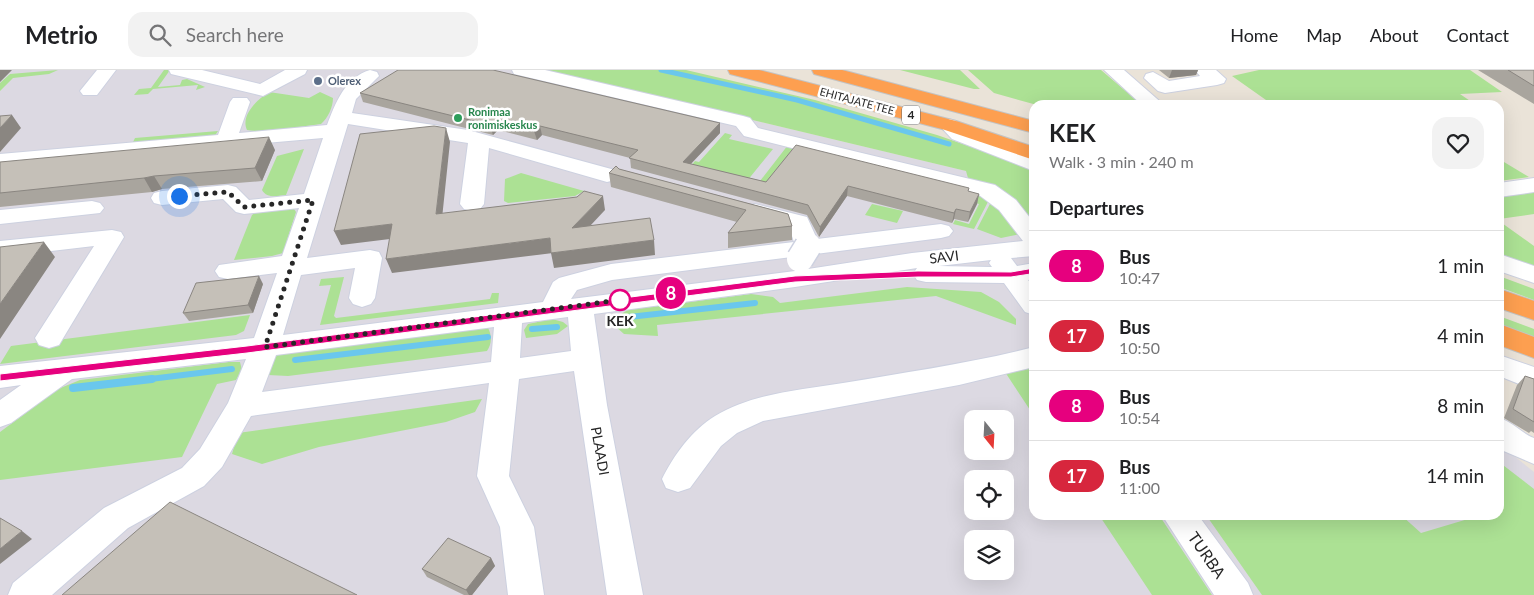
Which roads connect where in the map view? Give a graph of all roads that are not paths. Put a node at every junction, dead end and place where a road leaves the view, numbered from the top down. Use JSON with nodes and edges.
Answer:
{"nodes":[{"id":1,"x":107,"y":70,"type":"edge"},
{"id":2,"x":178,"y":70,"type":"edge"},
{"id":3,"x":298,"y":70,"type":"edge"},
{"id":4,"x":521,"y":70,"type":"edge"},
{"id":5,"x":737,"y":70,"type":"edge"},
{"id":6,"x":821,"y":70,"type":"edge"},
{"id":7,"x":1204,"y":70,"type":"edge"},
{"id":8,"x":368,"y":73,"type":"edge"},
{"id":9,"x":1134,"y":75,"type":"edge"},
{"id":10,"x":90,"y":91,"type":"dead end"},
{"id":11,"x":1151,"y":100,"type":"edge"},
{"id":12,"x":240,"y":102,"type":"dead end"},
{"id":13,"x":338,"y":124,"type":"junction"},
{"id":14,"x":949,"y":125,"type":"junction"},
{"id":15,"x":1029,"y":125,"type":"edge"},
{"id":16,"x":479,"y":139,"type":"junction"},
{"id":17,"x":226,"y":140,"type":"junction"},
{"id":18,"x":1029,"y":152,"type":"edge"},
{"id":19,"x":0,"y":160,"type":"edge"},
{"id":20,"x":1029,"y":163,"type":"edge"},
{"id":21,"x":607,"y":175,"type":"dead end"},
{"id":22,"x":1534,"y":185,"type":"edge"},
{"id":23,"x":1504,"y":189,"type":"edge"},
{"id":24,"x":162,"y":198,"type":"dead end"},
{"id":25,"x":313,"y":200,"type":"junction"},
{"id":26,"x":472,"y":204,"type":"dead end"},
{"id":27,"x":733,"y":205,"type":"edge"},
{"id":28,"x":92,"y":208,"type":"dead end"},
{"id":29,"x":0,"y":217,"type":"edge"},
{"id":30,"x":941,"y":231,"type":"dead end"},
{"id":31,"x":1029,"y":233,"type":"edge"},
{"id":32,"x":1029,"y":248,"type":"edge"},
{"id":33,"x":0,"y":249,"type":"edge"},
{"id":34,"x":992,"y":251,"type":"junction"},
{"id":35,"x":801,"y":261,"type":"junction"},
{"id":36,"x":1504,"y":264,"type":"edge"},
{"id":37,"x":292,"y":265,"type":"junction"},
{"id":38,"x":228,"y":271,"type":"dead end"},
{"id":39,"x":1022,"y":273,"type":"edge"},
{"id":40,"x":603,"y":274,"type":"junction"},
{"id":41,"x":1534,"y":275,"type":"edge"},
{"id":42,"x":1029,"y":292,"type":"edge"},
{"id":43,"x":362,"y":298,"type":"dead end"},
{"id":44,"x":1504,"y":300,"type":"edge"},
{"id":45,"x":567,"y":307,"type":"junction"},
{"id":46,"x":1534,"y":311,"type":"edge"},
{"id":47,"x":509,"y":314,"type":"junction"},
{"id":48,"x":1504,"y":336,"type":"edge"},
{"id":49,"x":49,"y":338,"type":"dead end"},
{"id":50,"x":265,"y":347,"type":"junction"},
{"id":51,"x":1534,"y":348,"type":"edge"},
{"id":52,"x":1029,"y":358,"type":"edge"},
{"id":53,"x":588,"y":359,"type":"junction"},
{"id":54,"x":1504,"y":367,"type":"edge"},
{"id":55,"x":65,"y":369,"type":"junction"},
{"id":56,"x":503,"y":370,"type":"junction"},
{"id":57,"x":0,"y":378,"type":"edge"},
{"id":58,"x":1534,"y":379,"type":"edge"},
{"id":59,"x":242,"y":406,"type":"junction"},
{"id":60,"x":0,"y":415,"type":"edge"},
{"id":61,"x":1504,"y":435,"type":"edge"},
{"id":62,"x":1534,"y":451,"type":"edge"},
{"id":63,"x":678,"y":479,"type":"dead end"},
{"id":64,"x":1182,"y":520,"type":"edge"},
{"id":65,"x":26,"y":595,"type":"edge"},
{"id":66,"x":526,"y":595,"type":"edge"},
{"id":67,"x":625,"y":595,"type":"edge"},
{"id":68,"x":1235,"y":595,"type":"edge"}],
"edges":[{"from":1,"to":10,"type":"street"},
{"from":2,"to":3,"type":"street"},
{"from":4,"to":31,"type":"street"},
{"from":5,"to":14,"type":"highway","name":"EHITAJATE TEE","number":"4"},
{"from":6,"to":15,"type":"highway","name":"EHITAJATE TEE","number":"4"},
{"from":7,"to":9,"type":"street"},
{"from":8,"to":13,"type":"street"},
{"from":9,"to":11,"type":"street"},
{"from":12,"to":17,"type":"street"},
{"from":13,"to":16,"type":"street"},
{"from":13,"to":17,"type":"street"},
{"from":13,"to":25,"type":"street"},
{"from":14,"to":18,"type":"highway","name":"EHITAJATE TEE","number":"4"},
{"from":14,"to":20,"type":"street"},
{"from":16,"to":21,"type":"street"},
{"from":16,"to":26,"type":"street"},
{"from":17,"to":19,"type":"street"},
{"from":22,"to":23,"type":"street"},
{"from":24,"to":25,"type":"street"},
{"from":25,"to":37,"type":"street"},
{"from":27,"to":35,"type":"street"},
{"from":28,"to":29,"type":"street"},
{"from":30,"to":40,"type":"street"},
{"from":32,"to":34,"type":"street","name":"SAVI"},
{"from":33,"to":49,"type":"street"},
{"from":34,"to":35,"type":"street","name":"SAVI"},
{"from":34,"to":39,"type":"street"},
{"from":35,"to":39,"type":"street","name":"SAVI"},
{"from":35,"to":40,"type":"street"},
{"from":35,"to":45,"type":"street","name":"SAVI"},
{"from":36,"to":41,"type":"street"},
{"from":37,"to":38,"type":"street"},
{"from":37,"to":43,"type":"street"},
{"from":37,"to":50,"type":"street"},
{"from":39,"to":42,"type":"street"},
{"from":40,"to":45,"type":"street"},
{"from":44,"to":46,"type":"highway"},
{"from":45,"to":47,"type":"street","name":"SAVI"},
{"from":45,"to":53,"type":"street","name":"PLAADI"},
{"from":47,"to":50,"type":"street","name":"SAVI"},
{"from":47,"to":56,"type":"street"},
{"from":48,"to":51,"type":"highway"},
{"from":50,"to":55,"type":"street","name":"SAVI"},
{"from":50,"to":59,"type":"street"},
{"from":52,"to":63,"type":"street"},
{"from":53,"to":56,"type":"street"},
{"from":53,"to":67,"type":"street","name":"PLAADI"},
{"from":54,"to":58,"type":"street"},
{"from":55,"to":57,"type":"street","name":"SAVI"},
{"from":55,"to":60,"type":"street"},
{"from":56,"to":59,"type":"street"},
{"from":56,"to":66,"type":"street"},
{"from":59,"to":65,"type":"street"},
{"from":61,"to":62,"type":"street"},
{"from":64,"to":68,"type":"street","name":"TURBA"}]}
